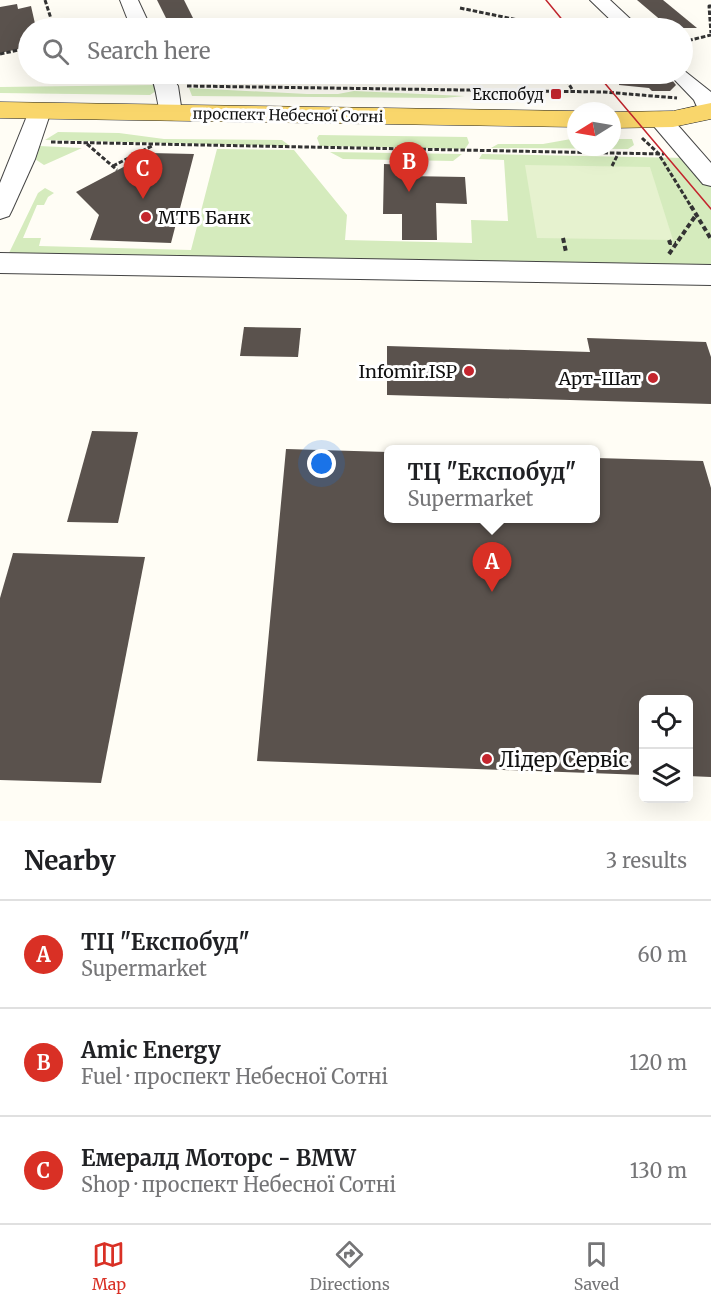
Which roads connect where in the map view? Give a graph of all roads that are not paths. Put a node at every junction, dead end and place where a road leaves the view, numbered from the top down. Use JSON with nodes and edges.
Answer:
{"nodes":[{"id":1,"x":129,"y":0,"type":"edge"},
{"id":2,"x":599,"y":0,"type":"edge"},
{"id":3,"x":137,"y":18,"type":"edge"},
{"id":4,"x":619,"y":18,"type":"edge"},
{"id":5,"x":164,"y":84,"type":"edge"},
{"id":6,"x":687,"y":84,"type":"edge"},
{"id":7,"x":0,"y":110,"type":"edge"},
{"id":8,"x":40,"y":111,"type":"junction"},
{"id":9,"x":621,"y":112,"type":"edge"},
{"id":10,"x":709,"y":112,"type":"edge"},
{"id":11,"x":171,"y":113,"type":"junction"},
{"id":12,"x":567,"y":119,"type":"edge"},
{"id":13,"x":667,"y":119,"type":"junction"},
{"id":14,"x":711,"y":177,"type":"edge"},
{"id":15,"x":0,"y":210,"type":"edge"},
{"id":16,"x":0,"y":263,"type":"edge"},
{"id":17,"x":711,"y":275,"type":"edge"}],
"edges":[{"from":1,"to":3,"type":"street"},
{"from":2,"to":4,"type":"street"},
{"from":5,"to":11,"type":"street"},
{"from":6,"to":10,"type":"street"},
{"from":7,"to":8,"type":"main road","name":"проспект Небесної Сотні"},
{"from":8,"to":11,"type":"main road","name":"проспект Небесної Сотні"},
{"from":8,"to":15,"type":"street"},
{"from":9,"to":13,"type":"main road"},
{"from":10,"to":13,"type":"main road"},
{"from":11,"to":12,"type":"main road","name":"проспект Небесної Сотні"},
{"from":13,"to":14,"type":"street"},
{"from":16,"to":17,"type":"street"}]}
